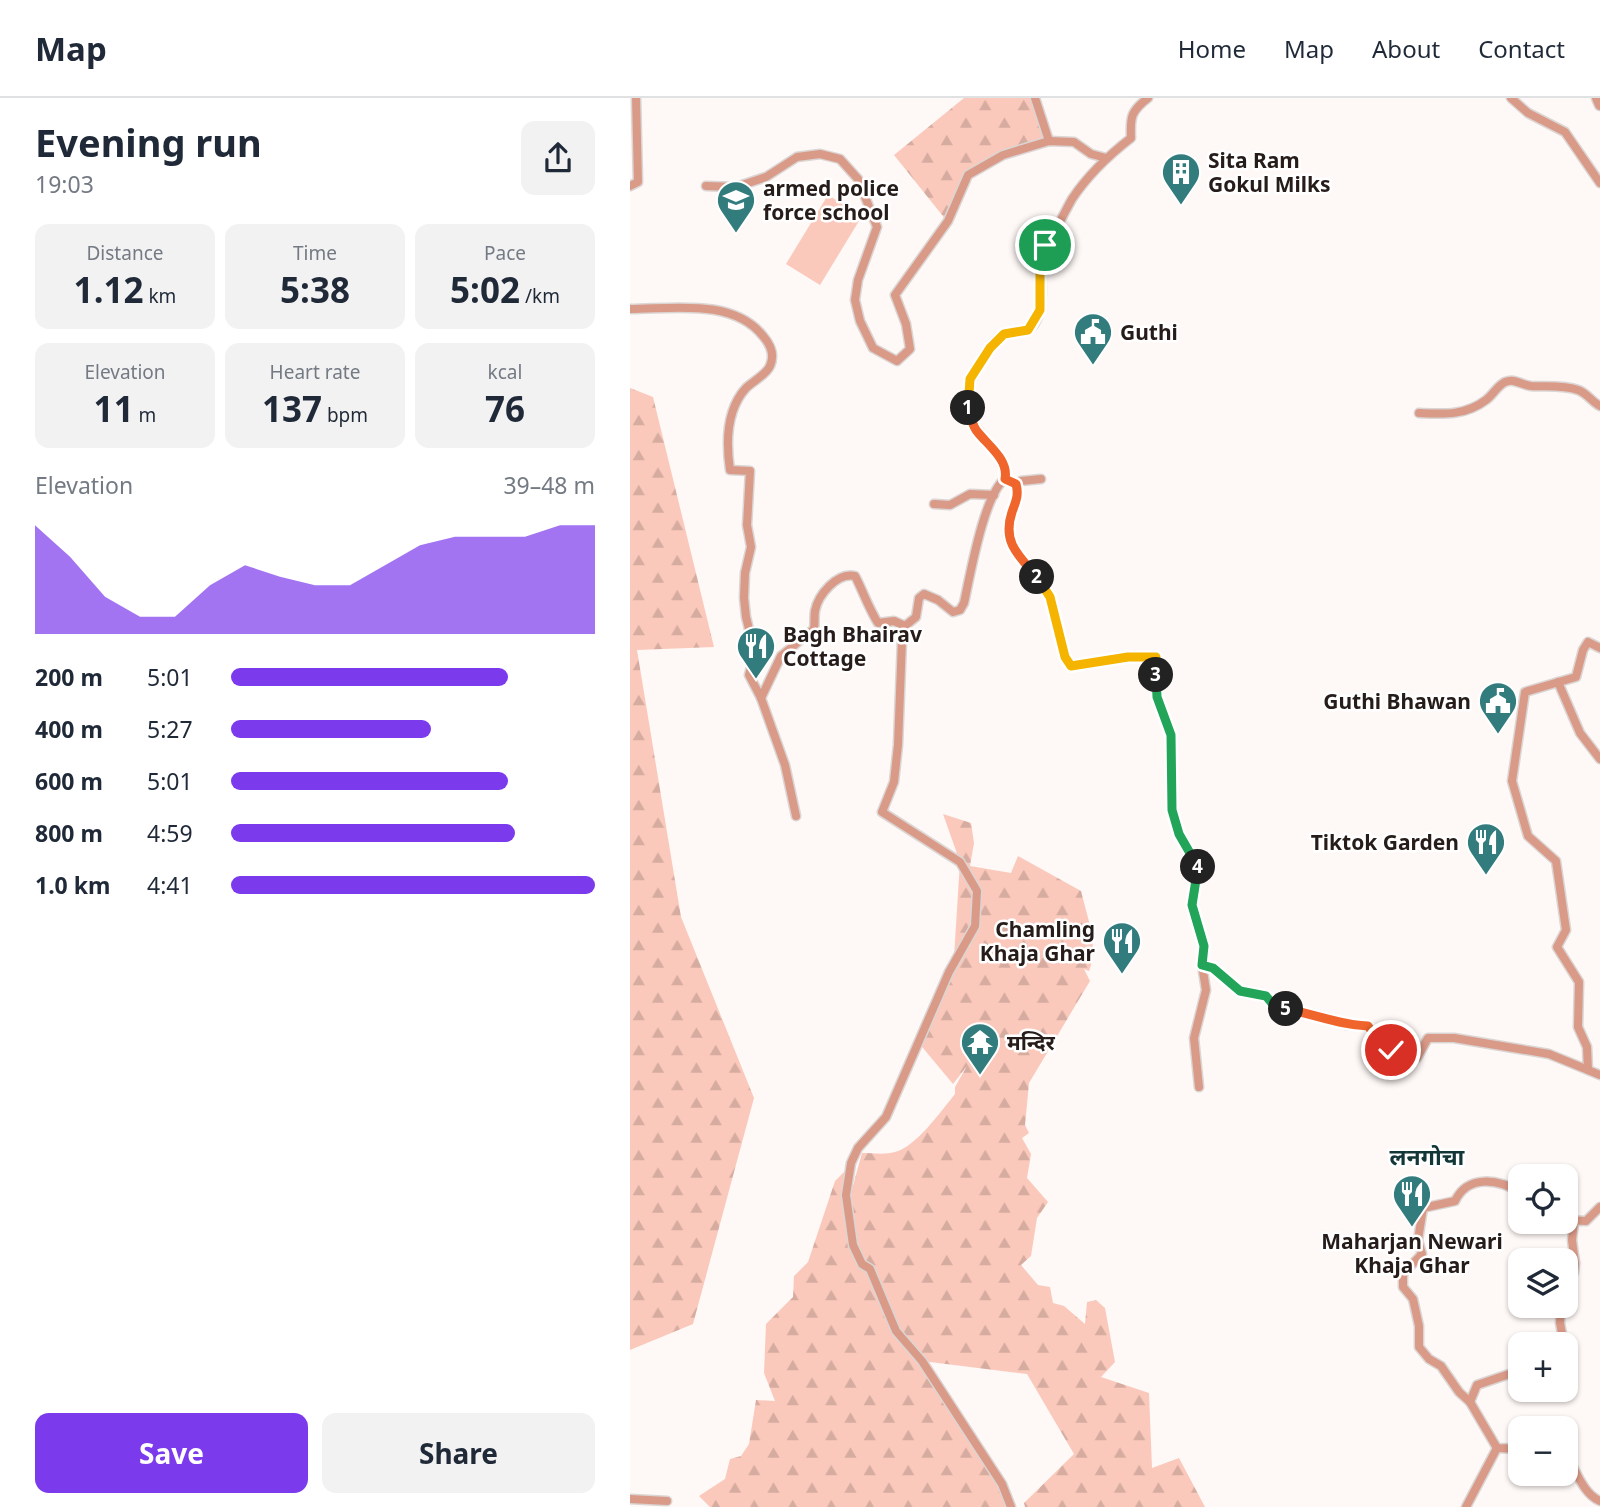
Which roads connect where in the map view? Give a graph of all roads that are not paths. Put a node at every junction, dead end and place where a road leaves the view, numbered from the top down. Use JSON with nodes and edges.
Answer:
{"nodes":[{"id":1,"x":636,"y":98,"type":"edge"},
{"id":2,"x":1035,"y":98,"type":"edge"},
{"id":3,"x":1148,"y":98,"type":"edge"},
{"id":4,"x":1511,"y":98,"type":"edge"},
{"id":5,"x":1597,"y":98,"type":"edge"},
{"id":6,"x":1600,"y":105,"type":"edge"},
{"id":7,"x":1049,"y":141,"type":"junction"},
{"id":8,"x":1106,"y":158,"type":"junction"},
{"id":9,"x":1600,"y":183,"type":"edge"},
{"id":10,"x":630,"y":186,"type":"edge"},
{"id":11,"x":706,"y":186,"type":"dead end"},
{"id":12,"x":630,"y":309,"type":"edge"},
{"id":13,"x":1600,"y":406,"type":"edge"},
{"id":14,"x":1419,"y":413,"type":"dead end"},
{"id":15,"x":1005,"y":479,"type":"junction"},
{"id":16,"x":1041,"y":479,"type":"dead end"},
{"id":17,"x":1016,"y":484,"type":"junction"},
{"id":18,"x":994,"y":495,"type":"junction"},
{"id":19,"x":934,"y":504,"type":"dead end"},
{"id":20,"x":905,"y":626,"type":"junction"},
{"id":21,"x":1600,"y":648,"type":"edge"},
{"id":22,"x":1558,"y":682,"type":"junction"},
{"id":23,"x":761,"y":698,"type":"junction"},
{"id":24,"x":1600,"y":759,"type":"edge"},
{"id":25,"x":796,"y":816,"type":"dead end"},
{"id":26,"x":1202,"y":965,"type":"junction"},
{"id":27,"x":1588,"y":1070,"type":"junction"},
{"id":28,"x":1600,"y":1076,"type":"edge"},
{"id":29,"x":1199,"y":1087,"type":"dead end"},
{"id":30,"x":1508,"y":1186,"type":"edge"},
{"id":31,"x":1600,"y":1207,"type":"edge"},
{"id":32,"x":1578,"y":1221,"type":"edge"},
{"id":33,"x":1508,"y":1374,"type":"edge"},
{"id":34,"x":1471,"y":1402,"type":"junction"},
{"id":35,"x":1497,"y":1448,"type":"junction"},
{"id":36,"x":1508,"y":1448,"type":"edge"},
{"id":37,"x":1578,"y":1477,"type":"edge"},
{"id":38,"x":630,"y":1499,"type":"edge"},
{"id":39,"x":667,"y":1501,"type":"dead end"},
{"id":40,"x":1600,"y":1502,"type":"edge"},
{"id":41,"x":1011,"y":1507,"type":"edge"},
{"id":42,"x":1466,"y":1507,"type":"edge"}],
"edges":[{"from":1,"to":10,"type":"street"},
{"from":2,"to":7,"type":"street"},
{"from":3,"to":8,"type":"street"},
{"from":4,"to":9,"type":"street"},
{"from":5,"to":6,"type":"street"},
{"from":7,"to":8,"type":"street"},
{"from":7,"to":11,"type":"street"},
{"from":8,"to":15,"type":"street"},
{"from":12,"to":23,"type":"street"},
{"from":13,"to":14,"type":"street"},
{"from":15,"to":17,"type":"street"},
{"from":15,"to":18,"type":"street"},
{"from":16,"to":17,"type":"street"},
{"from":17,"to":26,"type":"street"},
{"from":18,"to":19,"type":"street"},
{"from":18,"to":20,"type":"street"},
{"from":20,"to":23,"type":"street"},
{"from":20,"to":41,"type":"street"},
{"from":21,"to":22,"type":"street"},
{"from":22,"to":24,"type":"street"},
{"from":22,"to":27,"type":"street"},
{"from":23,"to":25,"type":"street"},
{"from":26,"to":27,"type":"street"},
{"from":26,"to":29,"type":"street"},
{"from":27,"to":28,"type":"street"},
{"from":30,"to":34,"type":"street"},
{"from":31,"to":32,"type":"street"},
{"from":33,"to":34,"type":"street"},
{"from":34,"to":35,"type":"street"},
{"from":35,"to":36,"type":"street"},
{"from":35,"to":42,"type":"street"},
{"from":37,"to":40,"type":"street"},
{"from":38,"to":39,"type":"street"}]}
